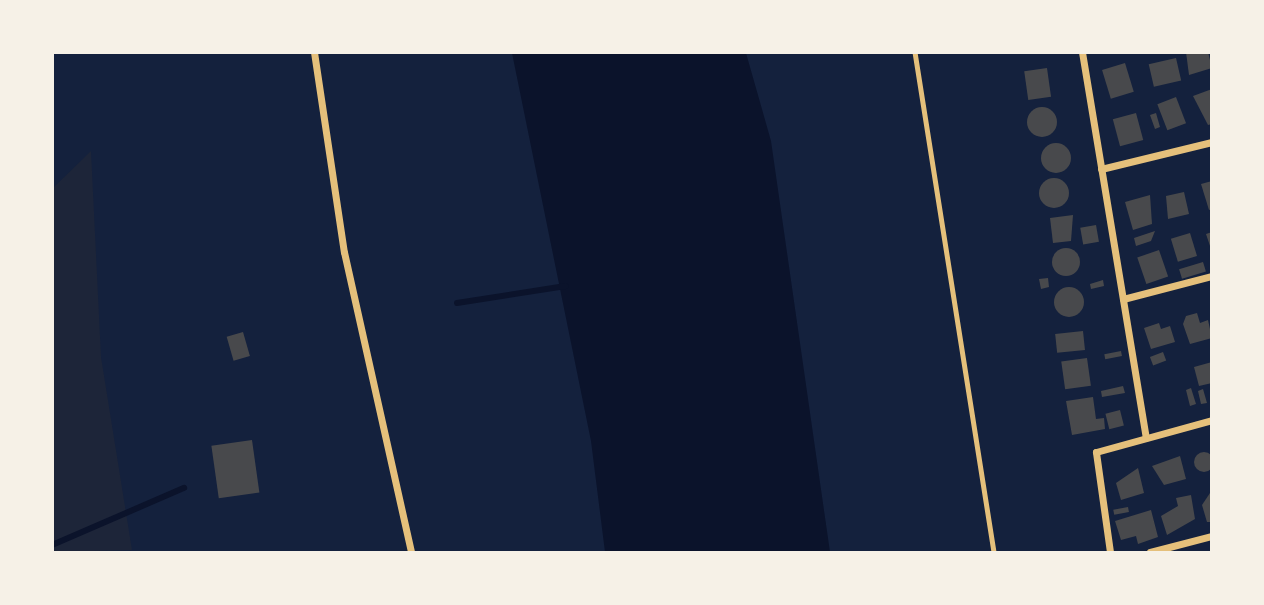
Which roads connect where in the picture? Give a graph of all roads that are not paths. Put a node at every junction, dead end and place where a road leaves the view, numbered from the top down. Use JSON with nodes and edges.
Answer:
{"nodes":[{"id":1,"x":314,"y":52,"type":"edge"},
{"id":2,"x":915,"y":52,"type":"edge"},
{"id":3,"x":1082,"y":52,"type":"edge"},
{"id":4,"x":1212,"y":142,"type":"edge"},
{"id":5,"x":1101,"y":169,"type":"junction"},
{"id":6,"x":1212,"y":276,"type":"edge"},
{"id":7,"x":1123,"y":299,"type":"junction"},
{"id":8,"x":1212,"y":419,"type":"edge"},
{"id":9,"x":1146,"y":438,"type":"junction"},
{"id":10,"x":1212,"y":536,"type":"edge"},
{"id":11,"x":411,"y":552,"type":"edge"},
{"id":12,"x":994,"y":552,"type":"edge"},
{"id":13,"x":1110,"y":552,"type":"edge"},
{"id":14,"x":1150,"y":552,"type":"edge"}],
"edges":[{"from":1,"to":11,"type":"street"},
{"from":2,"to":12,"type":"lane"},
{"from":3,"to":5,"type":"street"},
{"from":4,"to":5,"type":"street"},
{"from":5,"to":7,"type":"street"},
{"from":6,"to":7,"type":"street"},
{"from":7,"to":9,"type":"street"},
{"from":8,"to":9,"type":"street"},
{"from":9,"to":13,"type":"street"},
{"from":10,"to":14,"type":"street"}]}
